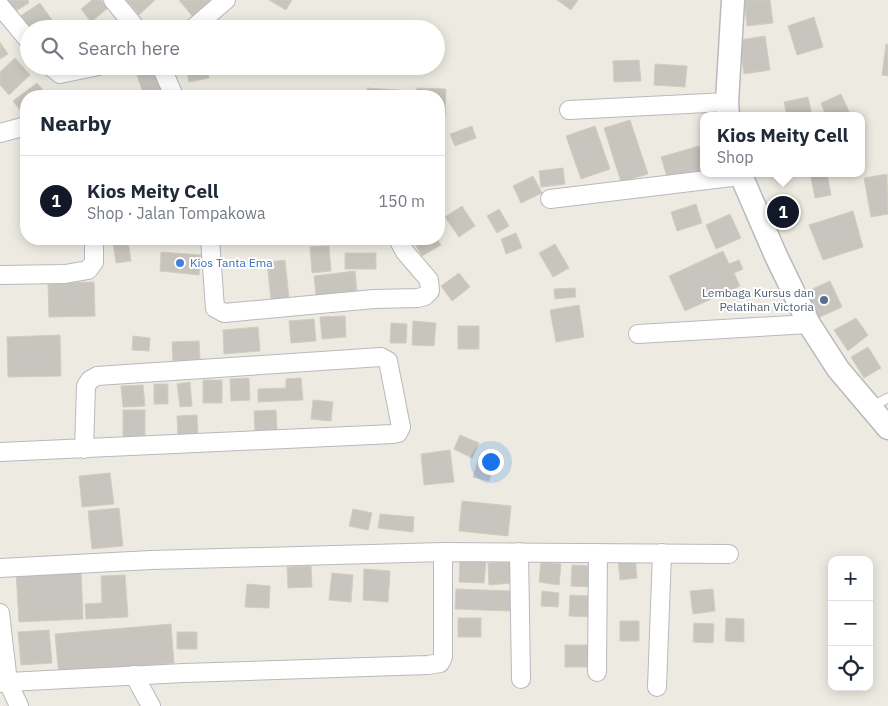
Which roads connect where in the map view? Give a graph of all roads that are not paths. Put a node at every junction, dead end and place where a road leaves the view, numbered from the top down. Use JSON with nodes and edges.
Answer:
{"nodes":[{"id":1,"x":113,"y":0,"type":"edge"},
{"id":2,"x":226,"y":0,"type":"edge"},
{"id":3,"x":733,"y":0,"type":"edge"},
{"id":4,"x":0,"y":6,"type":"edge"},
{"id":5,"x":130,"y":20,"type":"edge"},
{"id":6,"x":203,"y":20,"type":"edge"},
{"id":7,"x":20,"y":29,"type":"edge"},
{"id":8,"x":165,"y":75,"type":"edge"},
{"id":9,"x":171,"y":90,"type":"edge"},
{"id":10,"x":727,"y":109,"type":"edge"},
{"id":11,"x":569,"y":110,"type":"dead end"},
{"id":12,"x":20,"y":128,"type":"edge"},
{"id":13,"x":0,"y":133,"type":"edge"},
{"id":14,"x":717,"y":177,"type":"edge"},
{"id":15,"x":741,"y":177,"type":"edge"},
{"id":16,"x":550,"y":199,"type":"dead end"},
{"id":17,"x":94,"y":245,"type":"edge"},
{"id":18,"x":210,"y":245,"type":"edge"},
{"id":19,"x":401,"y":245,"type":"edge"},
{"id":20,"x":0,"y":275,"type":"edge"},
{"id":21,"x":809,"y":324,"type":"junction"},
{"id":22,"x":638,"y":334,"type":"dead end"},
{"id":23,"x":879,"y":403,"type":"edge"},
{"id":24,"x":888,"y":428,"type":"edge"},
{"id":25,"x":84,"y":450,"type":"junction"},
{"id":26,"x":0,"y":452,"type":"edge"},
{"id":27,"x":444,"y":552,"type":"junction"},
{"id":28,"x":518,"y":552,"type":"junction"},
{"id":29,"x":598,"y":553,"type":"junction"},
{"id":30,"x":662,"y":553,"type":"junction"},
{"id":31,"x":729,"y":554,"type":"dead end"},
{"id":32,"x":0,"y":568,"type":"edge"},
{"id":33,"x":0,"y":613,"type":"edge"},
{"id":34,"x":597,"y":672,"type":"dead end"},
{"id":35,"x":134,"y":675,"type":"junction"},
{"id":36,"x":521,"y":679,"type":"dead end"},
{"id":37,"x":4,"y":682,"type":"edge"},
{"id":38,"x":657,"y":687,"type":"dead end"},
{"id":39,"x":20,"y":706,"type":"edge"},
{"id":40,"x":151,"y":706,"type":"edge"}],
"edges":[{"from":1,"to":5,"type":"street"},
{"from":2,"to":6,"type":"street"},
{"from":3,"to":10,"type":"street"},
{"from":4,"to":7,"type":"street"},
{"from":8,"to":9,"type":"street"},
{"from":10,"to":11,"type":"street"},
{"from":12,"to":13,"type":"street"},
{"from":14,"to":16,"type":"street"},
{"from":15,"to":21,"type":"street"},
{"from":17,"to":20,"type":"street"},
{"from":18,"to":19,"type":"street"},
{"from":21,"to":22,"type":"street"},
{"from":21,"to":23,"type":"street"},
{"from":23,"to":24,"type":"street"},
{"from":25,"to":25,"type":"street"},
{"from":25,"to":26,"type":"street"},
{"from":27,"to":28,"type":"street"},
{"from":27,"to":32,"type":"street"},
{"from":27,"to":35,"type":"street"},
{"from":28,"to":29,"type":"street"},
{"from":28,"to":36,"type":"street"},
{"from":29,"to":30,"type":"street"},
{"from":29,"to":34,"type":"street"},
{"from":30,"to":31,"type":"street"},
{"from":30,"to":38,"type":"street"},
{"from":33,"to":37,"type":"street"},
{"from":35,"to":37,"type":"street"},
{"from":35,"to":40,"type":"street"},
{"from":37,"to":39,"type":"street"}]}
